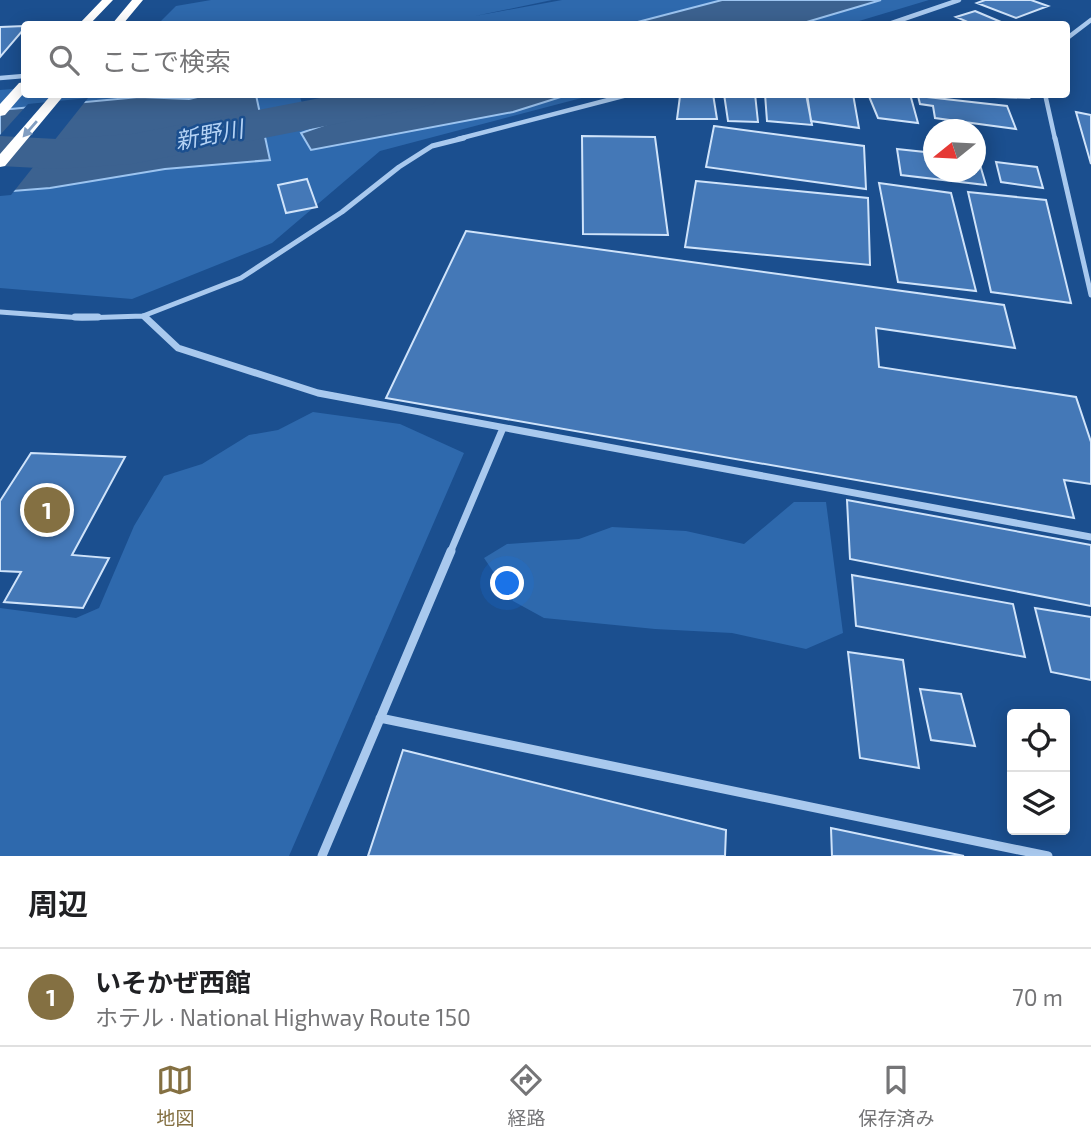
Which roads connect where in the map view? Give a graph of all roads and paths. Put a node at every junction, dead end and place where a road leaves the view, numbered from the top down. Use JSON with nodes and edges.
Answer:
{"nodes":[{"id":1,"x":108,"y":0,"type":"edge"},
{"id":2,"x":138,"y":0,"type":"edge"},
{"id":3,"x":960,"y":0,"type":"edge"},
{"id":4,"x":1091,"y":20,"type":"edge"},
{"id":5,"x":87,"y":21,"type":"edge"},
{"id":6,"x":120,"y":21,"type":"edge"},
{"id":7,"x":898,"y":21,"type":"edge"},
{"id":8,"x":1070,"y":36,"type":"edge"},
{"id":9,"x":21,"y":76,"type":"edge"},
{"id":10,"x":0,"y":78,"type":"edge"},
{"id":11,"x":21,"y":89,"type":"edge"},
{"id":12,"x":56,"y":98,"type":"edge"},
{"id":13,"x":616,"y":98,"type":"edge"},
{"id":14,"x":1046,"y":98,"type":"edge"},
{"id":15,"x":0,"y":112,"type":"edge"},
{"id":16,"x":0,"y":163,"type":"edge"},
{"id":17,"x":1091,"y":295,"type":"edge"},
{"id":18,"x":0,"y":312,"type":"edge"},
{"id":19,"x":143,"y":316,"type":"junction"},
{"id":20,"x":503,"y":428,"type":"junction"},
{"id":21,"x":1091,"y":537,"type":"edge"},
{"id":22,"x":380,"y":718,"type":"junction"},
{"id":23,"x":322,"y":856,"type":"edge"},
{"id":24,"x":1048,"y":856,"type":"edge"}],
"edges":[{"from":1,"to":5,"type":"highway"},
{"from":2,"to":6,"type":"highway"},
{"from":3,"to":7,"type":"street"},
{"from":4,"to":8,"type":"street"},
{"from":9,"to":10,"type":"street"},
{"from":11,"to":15,"type":"highway"},
{"from":12,"to":16,"type":"highway","one_way":true},
{"from":13,"to":19,"type":"street"},
{"from":14,"to":17,"type":"street"},
{"from":18,"to":19,"type":"street"},
{"from":19,"to":20,"type":"street"},
{"from":20,"to":21,"type":"street"},
{"from":20,"to":22,"type":"street"},
{"from":22,"to":23,"type":"street"},
{"from":22,"to":24,"type":"street"}]}
